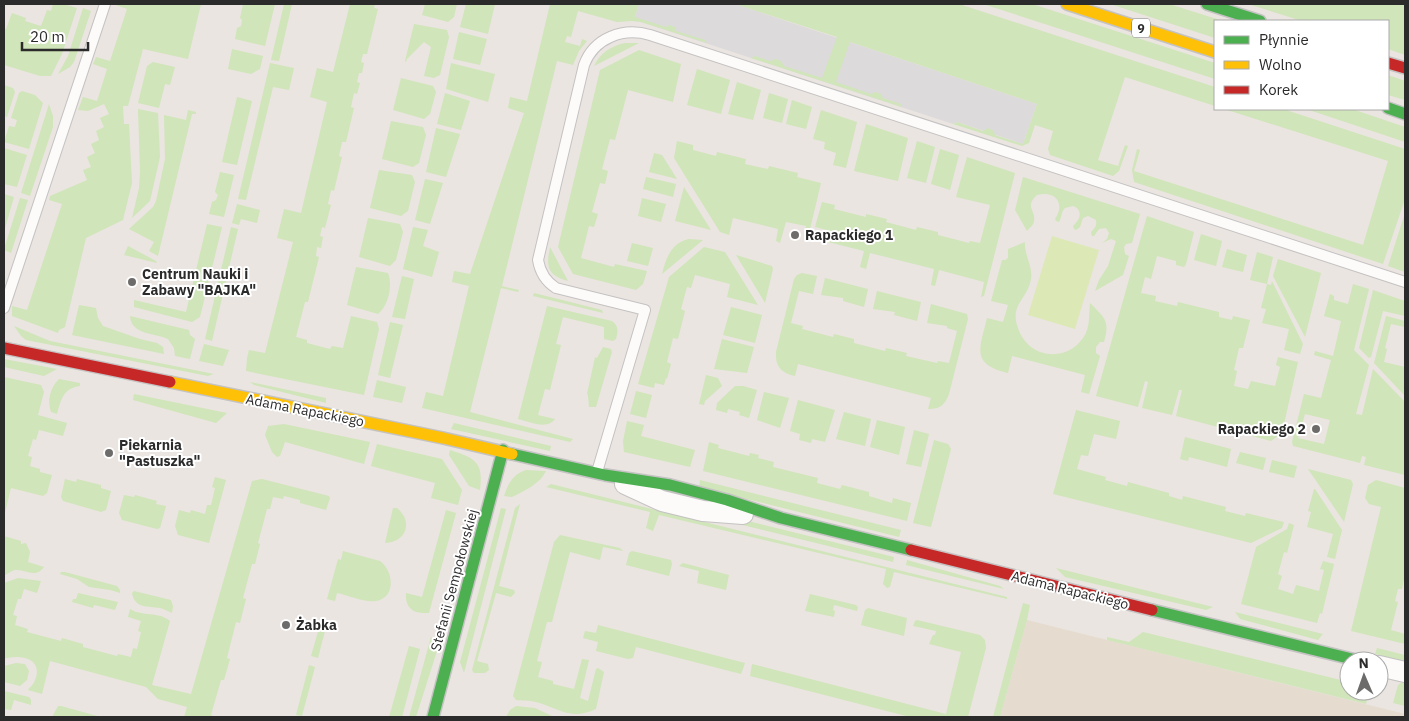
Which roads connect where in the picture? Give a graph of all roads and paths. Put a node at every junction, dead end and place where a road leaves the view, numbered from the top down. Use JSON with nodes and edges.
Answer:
{"nodes":[{"id":1,"x":105,"y":4,"type":"edge"},
{"id":2,"x":1067,"y":4,"type":"edge"},
{"id":3,"x":1206,"y":4,"type":"edge"},
{"id":4,"x":1257,"y":20,"type":"edge"},
{"id":5,"x":1214,"y":52,"type":"edge"},
{"id":6,"x":1389,"y":63,"type":"edge"},
{"id":7,"x":1405,"y":68,"type":"edge"},
{"id":8,"x":1389,"y":108,"type":"edge"},
{"id":9,"x":1405,"y":114,"type":"edge"},
{"id":10,"x":1405,"y":282,"type":"edge"},
{"id":11,"x":4,"y":308,"type":"edge"},
{"id":12,"x":4,"y":348,"type":"edge"},
{"id":13,"x":503,"y":450,"type":"junction"},
{"id":14,"x":601,"y":474,"type":"junction"},
{"id":15,"x":781,"y":518,"type":"joint"},
{"id":16,"x":1339,"y":656,"type":"edge"},
{"id":17,"x":1389,"y":668,"type":"edge"},
{"id":18,"x":1405,"y":672,"type":"edge"},
{"id":19,"x":433,"y":717,"type":"edge"}],
"edges":[{"from":1,"to":11,"type":"lane"},
{"from":2,"to":5,"type":"street","number":"9"},
{"from":3,"to":4,"type":"street"},
{"from":6,"to":7,"type":"street"},
{"from":8,"to":9,"type":"street"},
{"from":10,"to":14,"type":"lane"},
{"from":12,"to":13,"type":"street","name":"Adama Rapackiego"},
{"from":13,"to":14,"type":"street","name":"Adama Rapackiego"},
{"from":13,"to":19,"type":"street","name":"Stefanii Sempołowskiej"},
{"from":14,"to":15,"type":"street","name":"Adama Rapackiego"},
{"from":15,"to":16,"type":"street","name":"Adama Rapackiego"},
{"from":17,"to":18,"type":"street"}]}
